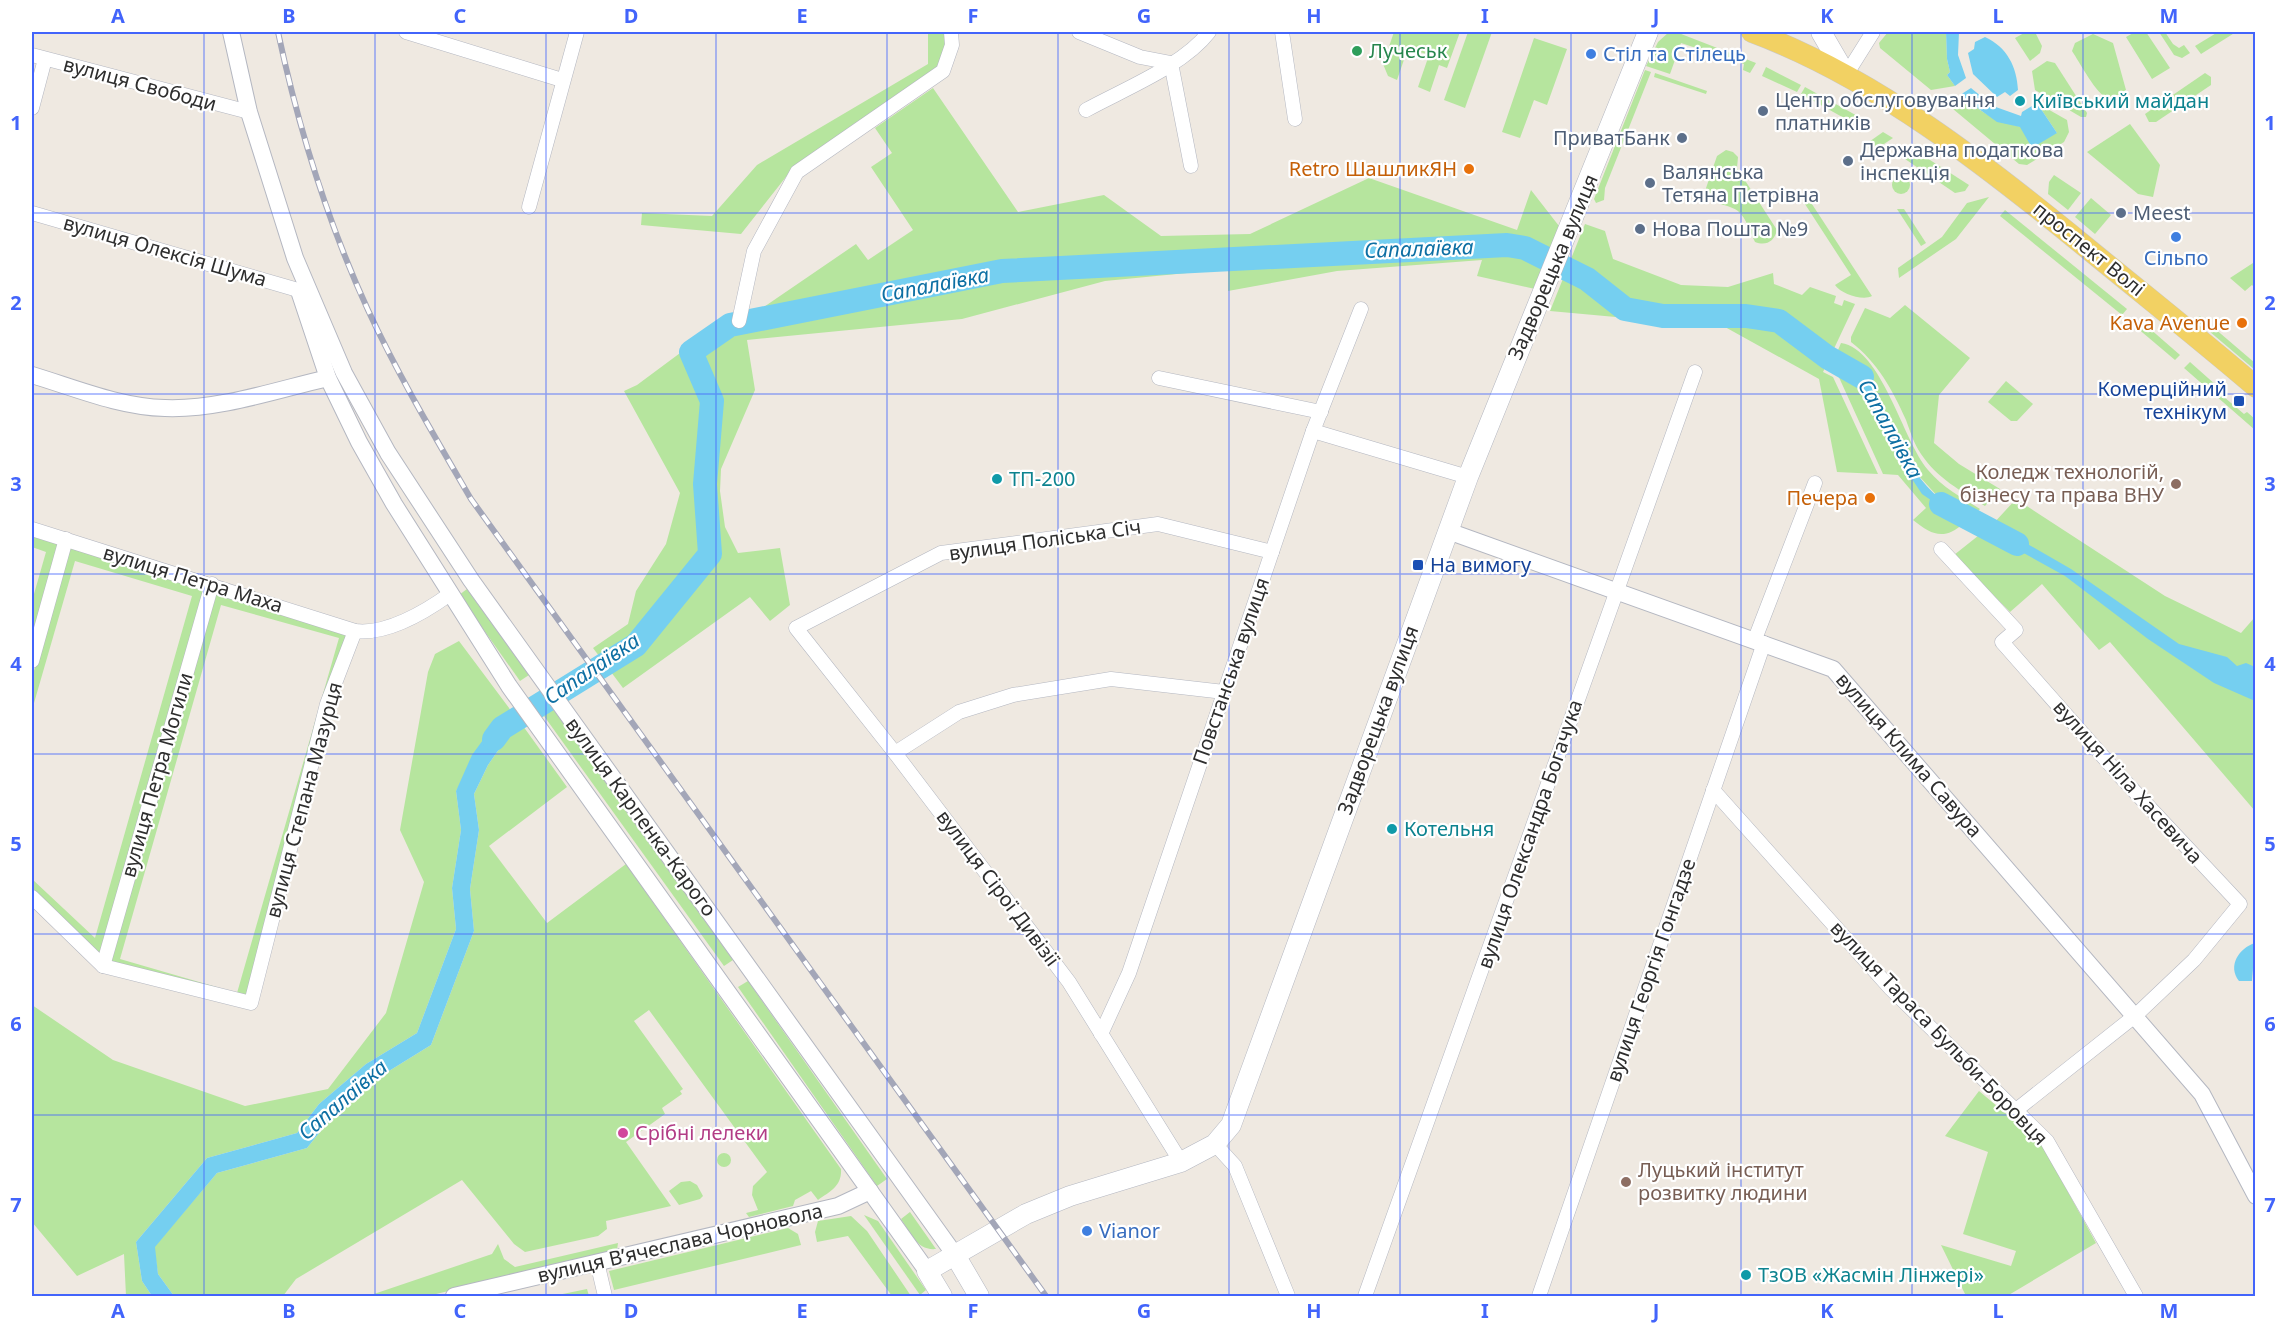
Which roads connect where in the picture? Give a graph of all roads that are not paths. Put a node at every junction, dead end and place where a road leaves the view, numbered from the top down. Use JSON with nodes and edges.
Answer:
{"nodes":[{"id":1,"x":231,"y":32,"type":"edge"},
{"id":2,"x":406,"y":32,"type":"edge"},
{"id":3,"x":578,"y":32,"type":"edge"},
{"id":4,"x":951,"y":32,"type":"edge"},
{"id":5,"x":1079,"y":32,"type":"edge"},
{"id":6,"x":1209,"y":32,"type":"edge"},
{"id":7,"x":1282,"y":32,"type":"edge"},
{"id":8,"x":1648,"y":32,"type":"edge"},
{"id":9,"x":1752,"y":32,"type":"edge"},
{"id":10,"x":1821,"y":32,"type":"edge"},
{"id":11,"x":1873,"y":32,"type":"edge"},
{"id":12,"x":38,"y":57,"type":"edge"},
{"id":13,"x":1172,"y":63,"type":"junction"},
{"id":14,"x":1846,"y":75,"type":"junction"},
{"id":15,"x":562,"y":80,"type":"junction"},
{"id":16,"x":32,"y":108,"type":"edge"},
{"id":17,"x":1086,"y":110,"type":"dead end"},
{"id":18,"x":249,"y":112,"type":"junction"},
{"id":19,"x":1295,"y":119,"type":"dead end"},
{"id":20,"x":1191,"y":166,"type":"dead end"},
{"id":21,"x":529,"y":207,"type":"dead end"},
{"id":22,"x":32,"y":213,"type":"edge"},
{"id":23,"x":295,"y":258,"type":"junction"},
{"id":24,"x":298,"y":290,"type":"junction"},
{"id":25,"x":1361,"y":309,"type":"dead end"},
{"id":26,"x":739,"y":321,"type":"dead end"},
{"id":27,"x":1695,"y":372,"type":"dead end"},
{"id":28,"x":32,"y":375,"type":"edge"},
{"id":29,"x":328,"y":378,"type":"junction"},
{"id":30,"x":1160,"y":378,"type":"dead end"},
{"id":31,"x":2256,"y":387,"type":"edge"},
{"id":32,"x":1321,"y":412,"type":"junction"},
{"id":33,"x":1313,"y":431,"type":"junction"},
{"id":34,"x":1468,"y":477,"type":"junction"},
{"id":35,"x":1815,"y":483,"type":"dead end"},
{"id":36,"x":32,"y":529,"type":"edge"},
{"id":37,"x":1448,"y":531,"type":"junction"},
{"id":38,"x":66,"y":539,"type":"junction"},
{"id":39,"x":1941,"y":549,"type":"dead end"},
{"id":40,"x":1272,"y":552,"type":"junction"},
{"id":41,"x":471,"y":580,"type":"junction"},
{"id":42,"x":212,"y":584,"type":"junction"},
{"id":43,"x":1617,"y":590,"type":"junction"},
{"id":44,"x":450,"y":594,"type":"junction"},
{"id":45,"x":796,"y":628,"type":"joint"},
{"id":46,"x":355,"y":631,"type":"junction"},
{"id":47,"x":1760,"y":641,"type":"junction"},
{"id":48,"x":32,"y":661,"type":"edge"},
{"id":49,"x":1224,"y":692,"type":"junction"},
{"id":50,"x":895,"y":753,"type":"junction"},
{"id":51,"x":1713,"y":789,"type":"junction"},
{"id":52,"x":32,"y":897,"type":"edge"},
{"id":53,"x":103,"y":966,"type":"junction"},
{"id":54,"x":754,"y":975,"type":"junction"},
{"id":55,"x":723,"y":983,"type":"junction"},
{"id":56,"x":2136,"y":1015,"type":"junction"},
{"id":57,"x":1101,"y":1034,"type":"junction"},
{"id":58,"x":2015,"y":1111,"type":"junction"},
{"id":59,"x":1215,"y":1144,"type":"junction"},
{"id":60,"x":1181,"y":1162,"type":"junction"},
{"id":61,"x":870,"y":1191,"type":"junction"},
{"id":62,"x":2256,"y":1196,"type":"edge"},
{"id":63,"x":955,"y":1255,"type":"junction"},
{"id":64,"x":597,"y":1262,"type":"junction"},
{"id":65,"x":927,"y":1271,"type":"junction"},
{"id":66,"x":454,"y":1296,"type":"edge"},
{"id":67,"x":605,"y":1296,"type":"edge"},
{"id":68,"x":942,"y":1296,"type":"edge"},
{"id":69,"x":979,"y":1296,"type":"edge"},
{"id":70,"x":1288,"y":1296,"type":"edge"},
{"id":71,"x":1365,"y":1296,"type":"edge"},
{"id":72,"x":1539,"y":1296,"type":"edge"},
{"id":73,"x":2136,"y":1296,"type":"edge"}],
"edges":[{"from":1,"to":18,"type":"street","name":"вулиця Карпенка-Карого"},
{"from":2,"to":15,"type":"street"},
{"from":3,"to":15,"type":"street"},
{"from":4,"to":26,"type":"street"},
{"from":5,"to":13,"type":"street"},
{"from":6,"to":13,"type":"street"},
{"from":7,"to":19,"type":"street"},
{"from":8,"to":34,"type":"main road","name":"Задворецька вулиця"},
{"from":9,"to":14,"type":"main road","name":"проспект Волі"},
{"from":10,"to":14,"type":"main road"},
{"from":11,"to":14,"type":"street"},
{"from":12,"to":16,"type":"street"},
{"from":12,"to":18,"type":"street","name":"вулиця Свободи"},
{"from":13,"to":17,"type":"street"},
{"from":13,"to":20,"type":"street"},
{"from":14,"to":31,"type":"main road","name":"проспект Волі"},
{"from":15,"to":21,"type":"street"},
{"from":18,"to":23,"type":"street","name":"вулиця Карпенка-Карого"},
{"from":22,"to":24,"type":"street","name":"вулиця Олексія Шума"},
{"from":23,"to":24,"type":"street","name":"вулиця Карпенка-Карого"},
{"from":23,"to":41,"type":"street","name":"вулиця Карпенка-Карого"},
{"from":24,"to":29,"type":"street","name":"вулиця Карпенка-Карого"},
{"from":25,"to":32,"type":"street","name":"Повстанська вулиця"},
{"from":27,"to":43,"type":"street","name":"вулиця Олександра Богачука"},
{"from":28,"to":29,"type":"street"},
{"from":29,"to":44,"type":"street","name":"вулиця Карпенка-Карого"},
{"from":30,"to":32,"type":"street"},
{"from":32,"to":33,"type":"street","name":"Повстанська вулиця"},
{"from":33,"to":34,"type":"street"},
{"from":33,"to":40,"type":"street","name":"Повстанська вулиця"},
{"from":34,"to":37,"type":"main road","name":"Задворецька вулиця"},
{"from":35,"to":47,"type":"street","name":"вулиця Георгія Гонгадзе"},
{"from":36,"to":38,"type":"street","name":"вулиця Петра Маха"},
{"from":37,"to":43,"type":"street","name":"вулиця Клима Савура"},
{"from":37,"to":59,"type":"main road","name":"Задворецька вулиця"},
{"from":38,"to":42,"type":"street","name":"вулиця Петра Маха"},
{"from":38,"to":48,"type":"street"},
{"from":39,"to":56,"type":"street","name":"вулиця Ніла Хасевича"},
{"from":40,"to":45,"type":"street","name":"вулиця Поліська Січ"},
{"from":40,"to":49,"type":"street","name":"Повстанська вулиця"},
{"from":41,"to":44,"type":"street"},
{"from":41,"to":54,"type":"street","name":"вулиця Карпенка-Карого"},
{"from":42,"to":46,"type":"street","name":"вулиця Петра Маха"},
{"from":42,"to":53,"type":"street","name":"вулиця Петра Могили"},
{"from":43,"to":47,"type":"street","name":"вулиця Клима Савура"},
{"from":43,"to":71,"type":"street","name":"вулиця Олександра Богачука"},
{"from":44,"to":46,"type":"street"},
{"from":44,"to":55,"type":"street","name":"вулиця Карпенка-Карого"},
{"from":45,"to":50,"type":"street","name":"вулиця Сірої Дивізії"},
{"from":46,"to":53,"type":"street","name":"вулиця Степана Мазурця"},
{"from":47,"to":51,"type":"street","name":"вулиця Георгія Гонгадзе"},
{"from":47,"to":56,"type":"street","name":"вулиця Клима Савура"},
{"from":49,"to":50,"type":"street"},
{"from":49,"to":57,"type":"street","name":"Повстанська вулиця"},
{"from":50,"to":57,"type":"street","name":"вулиця Сірої Дивізії"},
{"from":51,"to":58,"type":"street","name":"вулиця Тараса Бульби-Боровця"},
{"from":51,"to":72,"type":"street","name":"вулиця Георгія Гонгадзе"},
{"from":52,"to":53,"type":"street"},
{"from":54,"to":55,"type":"street"},
{"from":54,"to":63,"type":"street","name":"вулиця Карпенка-Карого"},
{"from":55,"to":61,"type":"street","name":"вулиця Карпенка-Карого"},
{"from":56,"to":58,"type":"street"},
{"from":56,"to":62,"type":"street","name":"вулиця Клима Савура"},
{"from":57,"to":60,"type":"street","name":"вулиця Сірої Дивізії"},
{"from":58,"to":73,"type":"street","name":"вулиця Тараса Бульби-Боровця"},
{"from":59,"to":60,"type":"main road","name":"Задворецька вулиця"},
{"from":59,"to":70,"type":"street"},
{"from":60,"to":63,"type":"main road","name":"Задворецька вулиця"},
{"from":61,"to":64,"type":"street","name":"вулиця Вʼячеслава Чорновола"},
{"from":61,"to":65,"type":"street","name":"вулиця Карпенка-Карого"},
{"from":63,"to":65,"type":"main road","name":"Задворецька вулиця"},
{"from":63,"to":69,"type":"main road","name":"вулиця Карпенка-Карого"},
{"from":64,"to":66,"type":"street","name":"вулиця Вʼячеслава Чорновола"},
{"from":64,"to":67,"type":"street"},
{"from":65,"to":68,"type":"main road","name":"вулиця Карпенка-Карого"}]}
